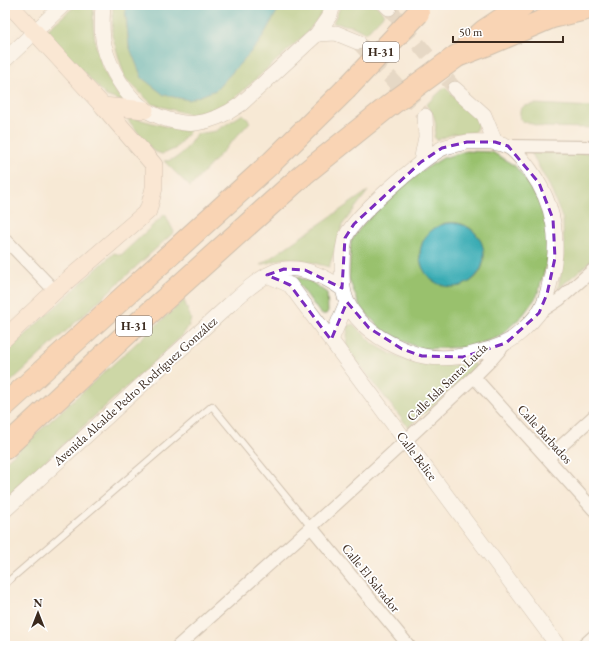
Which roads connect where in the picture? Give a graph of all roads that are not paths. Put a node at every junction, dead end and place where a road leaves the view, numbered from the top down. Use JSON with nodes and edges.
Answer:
{"nodes":[{"id":1,"x":10,"y":5,"type":"edge"},
{"id":2,"x":63,"y":5,"type":"edge"},
{"id":3,"x":103,"y":5,"type":"edge"},
{"id":4,"x":333,"y":5,"type":"edge"},
{"id":5,"x":523,"y":5,"type":"edge"},
{"id":6,"x":594,"y":7,"type":"edge"},
{"id":7,"x":422,"y":8,"type":"edge"},
{"id":8,"x":34,"y":32,"type":"junction"},
{"id":9,"x":317,"y":34,"type":"junction"},
{"id":10,"x":488,"y":37,"type":"junction"},
{"id":11,"x":358,"y":42,"type":"tunnel mouth"},
{"id":12,"x":5,"y":60,"type":"edge"},
{"id":13,"x":455,"y":89,"type":"tunnel mouth"},
{"id":14,"x":103,"y":106,"type":"junction"},
{"id":15,"x":145,"y":110,"type":"junction"},
{"id":16,"x":425,"y":116,"type":"tunnel mouth"},
{"id":17,"x":502,"y":144,"type":"junction"},
{"id":18,"x":594,"y":146,"type":"edge"},
{"id":19,"x":421,"y":162,"type":"junction"},
{"id":20,"x":5,"y":238,"type":"edge"},
{"id":21,"x":594,"y":269,"type":"edge"},
{"id":22,"x":267,"y":275,"type":"junction"},
{"id":23,"x":55,"y":292,"type":"junction"},
{"id":24,"x":345,"y":295,"type":"junction"},
{"id":25,"x":538,"y":313,"type":"junction"},
{"id":26,"x":5,"y":338,"type":"edge"},
{"id":27,"x":331,"y":340,"type":"junction"},
{"id":28,"x":506,"y":343,"type":"junction"},
{"id":29,"x":474,"y":377,"type":"junction"},
{"id":30,"x":5,"y":405,"type":"edge"},
{"id":31,"x":594,"y":416,"type":"edge"},
{"id":32,"x":405,"y":440,"type":"junction"},
{"id":33,"x":5,"y":448,"type":"edge"},
{"id":34,"x":548,"y":458,"type":"junction"},
{"id":35,"x":5,"y":510,"type":"edge"},
{"id":36,"x":594,"y":510,"type":"edge"},
{"id":37,"x":311,"y":527,"type":"junction"},
{"id":38,"x":5,"y":584,"type":"edge"},
{"id":39,"x":594,"y":636,"type":"edge"},
{"id":40,"x":5,"y":642,"type":"edge"},
{"id":41,"x":9,"y":646,"type":"edge"},
{"id":42,"x":178,"y":646,"type":"edge"},
{"id":43,"x":409,"y":646,"type":"edge"},
{"id":44,"x":558,"y":646,"type":"edge"},
{"id":45,"x":583,"y":646,"type":"edge"}],
"edges":[{"from":1,"to":8,"type":"main road"},
{"from":2,"to":8,"type":"street"},
{"from":3,"to":15,"type":"street"},
{"from":4,"to":9,"type":"street"},
{"from":5,"to":10,"type":"highway"},
{"from":6,"to":10,"type":"highway"},
{"from":7,"to":30,"type":"highway","number":"H-31","bridge":true},
{"from":8,"to":12,"type":"street"},
{"from":8,"to":14,"type":"main road"},
{"from":9,"to":11,"type":"street"},
{"from":9,"to":15,"type":"street"},
{"from":10,"to":33,"type":"highway","number":"H-31","bridge":true},
{"from":13,"to":17,"type":"street"},
{"from":14,"to":15,"type":"main road"},
{"from":14,"to":23,"type":"main road"},
{"from":16,"to":19,"type":"street"},
{"from":17,"to":18,"type":"street"},
{"from":17,"to":19,"type":"street"},
{"from":17,"to":25,"type":"street"},
{"from":19,"to":24,"type":"street"},
{"from":20,"to":23,"type":"street"},
{"from":21,"to":25,"type":"street"},
{"from":22,"to":24,"type":"street","name":"Avenida Alcalde Pedro Rodríguez González"},
{"from":22,"to":27,"type":"street","name":"Calle Belice"},
{"from":22,"to":35,"type":"street","name":"Avenida Alcalde Pedro Rodríguez González"},
{"from":23,"to":26,"type":"main road"},
{"from":24,"to":27,"type":"street"},
{"from":24,"to":28,"type":"street"},
{"from":25,"to":28,"type":"street"},
{"from":27,"to":32,"type":"street","name":"Calle Belice"},
{"from":28,"to":29,"type":"street","name":"Calle Isla Santa Lucía"},
{"from":29,"to":32,"type":"street","name":"Calle Isla Santa Lucía"},
{"from":29,"to":34,"type":"street","name":"Calle Barbados"},
{"from":31,"to":34,"type":"street"},
{"from":32,"to":37,"type":"street","name":"Calle Isla Santa Lucía"},
{"from":32,"to":44,"type":"street","name":"Calle Belice"},
{"from":34,"to":36,"type":"street","name":"Calle Barbados"},
{"from":37,"to":38,"type":"lane"},
{"from":37,"to":42,"type":"street","name":"Calle Isla Santa Lucía"},
{"from":37,"to":43,"type":"street","name":"Calle El Salvador"},
{"from":39,"to":45,"type":"street"},
{"from":40,"to":41,"type":"lane"}]}
